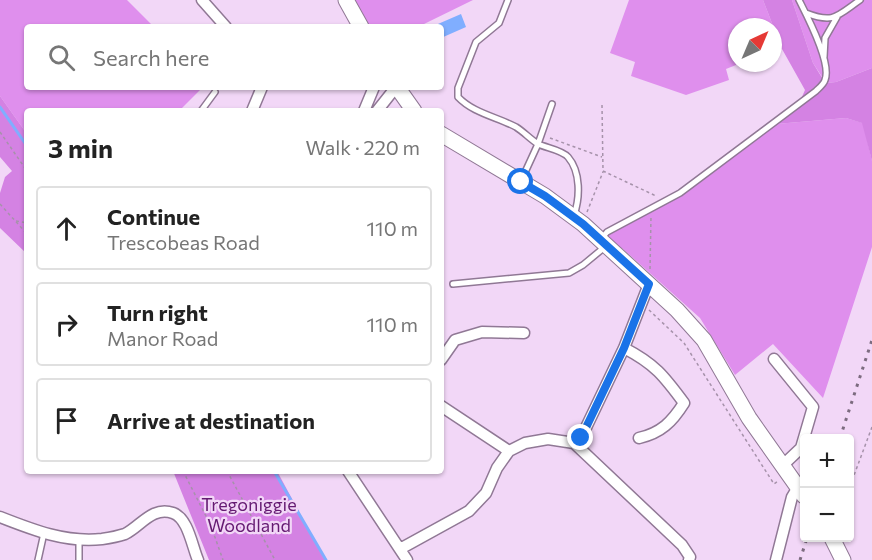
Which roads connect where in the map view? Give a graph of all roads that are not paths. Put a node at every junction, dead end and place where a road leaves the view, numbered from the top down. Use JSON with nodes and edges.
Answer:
{"nodes":[{"id":1,"x":202,"y":0,"type":"edge"},
{"id":2,"x":346,"y":0,"type":"edge"},
{"id":3,"x":508,"y":0,"type":"edge"},
{"id":4,"x":799,"y":0,"type":"edge"},
{"id":5,"x":860,"y":0,"type":"edge"},
{"id":6,"x":806,"y":13,"type":"junction"},
{"id":7,"x":837,"y":17,"type":"junction"},
{"id":8,"x":223,"y":24,"type":"edge"},
{"id":9,"x":359,"y":24,"type":"edge"},
{"id":10,"x":824,"y":60,"type":"junction"},
{"id":11,"x":261,"y":90,"type":"edge"},
{"id":12,"x":373,"y":90,"type":"edge"},
{"id":13,"x":394,"y":90,"type":"edge"},
{"id":14,"x":398,"y":90,"type":"edge"},
{"id":15,"x":215,"y":92,"type":"dead end"},
{"id":16,"x":552,"y":104,"type":"dead end"},
{"id":17,"x":203,"y":108,"type":"edge"},
{"id":18,"x":254,"y":108,"type":"edge"},
{"id":19,"x":365,"y":108,"type":"edge"},
{"id":20,"x":379,"y":108,"type":"edge"},
{"id":21,"x":412,"y":108,"type":"edge"},
{"id":22,"x":444,"y":136,"type":"edge"},
{"id":23,"x":538,"y":144,"type":"junction"},
{"id":24,"x":521,"y":182,"type":"junction"},
{"id":25,"x":578,"y":220,"type":"junction"},
{"id":26,"x":604,"y":242,"type":"junction"},
{"id":27,"x":453,"y":284,"type":"dead end"},
{"id":28,"x":649,"y":284,"type":"junction"},
{"id":29,"x":524,"y":333,"type":"dead end"},
{"id":30,"x":624,"y":348,"type":"junction"},
{"id":31,"x":444,"y":356,"type":"edge"},
{"id":32,"x":774,"y":358,"type":"dead end"},
{"id":33,"x":444,"y":408,"type":"edge"},
{"id":34,"x":639,"y":438,"type":"dead end"},
{"id":35,"x":574,"y":443,"type":"junction"},
{"id":36,"x":508,"y":451,"type":"junction"},
{"id":37,"x":785,"y":469,"type":"junction"},
{"id":38,"x":350,"y":474,"type":"edge"},
{"id":39,"x":800,"y":491,"type":"edge"},
{"id":40,"x":800,"y":492,"type":"edge"},
{"id":41,"x":0,"y":517,"type":"edge"},
{"id":42,"x":44,"y":533,"type":"junction"},
{"id":43,"x":79,"y":539,"type":"junction"},
{"id":44,"x":834,"y":542,"type":"edge"},
{"id":45,"x":400,"y":549,"type":"junction"},
{"id":46,"x":38,"y":560,"type":"edge"},
{"id":47,"x":79,"y":560,"type":"edge"},
{"id":48,"x":198,"y":560,"type":"edge"},
{"id":49,"x":407,"y":560,"type":"edge"},
{"id":50,"x":689,"y":560,"type":"edge"},
{"id":51,"x":776,"y":560,"type":"edge"},
{"id":52,"x":843,"y":560,"type":"edge"}],
"edges":[{"from":1,"to":8,"type":"street"},
{"from":2,"to":9,"type":"street"},
{"from":3,"to":23,"type":"lane"},
{"from":4,"to":6,"type":"lane"},
{"from":5,"to":7,"type":"lane"},
{"from":6,"to":7,"type":"lane"},
{"from":6,"to":10,"type":"lane"},
{"from":7,"to":10,"type":"lane"},
{"from":10,"to":26,"type":"lane"},
{"from":11,"to":18,"type":"street"},
{"from":12,"to":19,"type":"street"},
{"from":13,"to":20,"type":"street"},
{"from":14,"to":21,"type":"street"},
{"from":15,"to":17,"type":"lane"},
{"from":16,"to":23,"type":"lane"},
{"from":22,"to":24,"type":"street"},
{"from":23,"to":24,"type":"lane"},
{"from":23,"to":25,"type":"lane"},
{"from":24,"to":25,"type":"street"},
{"from":25,"to":26,"type":"street"},
{"from":26,"to":27,"type":"lane"},
{"from":26,"to":28,"type":"street"},
{"from":28,"to":30,"type":"street"},
{"from":28,"to":37,"type":"street"},
{"from":29,"to":31,"type":"street"},
{"from":30,"to":34,"type":"street"},
{"from":30,"to":35,"type":"street"},
{"from":32,"to":37,"type":"street"},
{"from":33,"to":36,"type":"street"},
{"from":35,"to":36,"type":"street"},
{"from":35,"to":50,"type":"street"},
{"from":36,"to":45,"type":"street"},
{"from":37,"to":39,"type":"street"},
{"from":38,"to":45,"type":"street"},
{"from":40,"to":51,"type":"street"},
{"from":41,"to":42,"type":"street"},
{"from":42,"to":43,"type":"street"},
{"from":42,"to":46,"type":"lane"},
{"from":43,"to":47,"type":"lane"},
{"from":43,"to":48,"type":"street"},
{"from":44,"to":52,"type":"street"},
{"from":45,"to":49,"type":"street"}]}
